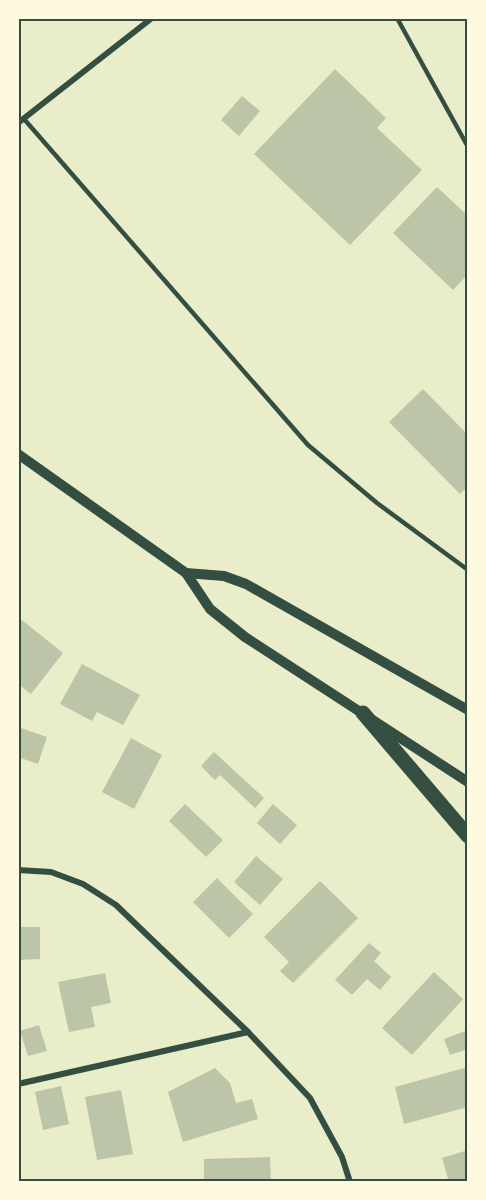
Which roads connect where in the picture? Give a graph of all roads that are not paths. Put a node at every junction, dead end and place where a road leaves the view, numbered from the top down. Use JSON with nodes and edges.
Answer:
{"nodes":[{"id":1,"x":152,"y":18,"type":"edge"},
{"id":2,"x":397,"y":18,"type":"edge"},
{"id":3,"x":21,"y":121,"type":"edge"},
{"id":4,"x":468,"y":147,"type":"edge"},
{"id":5,"x":18,"y":454,"type":"edge"},
{"id":6,"x":468,"y":570,"type":"edge"},
{"id":7,"x":186,"y":573,"type":"junction"},
{"id":8,"x":468,"y":711,"type":"edge"},
{"id":9,"x":363,"y":713,"type":"junction"},
{"id":10,"x":468,"y":782,"type":"edge"},
{"id":11,"x":468,"y":836,"type":"edge"},
{"id":12,"x":18,"y":870,"type":"edge"},
{"id":13,"x":248,"y":1032,"type":"junction"},
{"id":14,"x":18,"y":1084,"type":"edge"},
{"id":15,"x":350,"y":1182,"type":"edge"}],
"edges":[{"from":1,"to":3,"type":"street"},
{"from":2,"to":4,"type":"lane"},
{"from":3,"to":6,"type":"lane"},
{"from":5,"to":7,"type":"street"},
{"from":7,"to":8,"type":"street"},
{"from":7,"to":9,"type":"street"},
{"from":9,"to":10,"type":"street"},
{"from":9,"to":11,"type":"main road"},
{"from":12,"to":13,"type":"street"},
{"from":13,"to":14,"type":"street"},
{"from":13,"to":15,"type":"street"}]}
